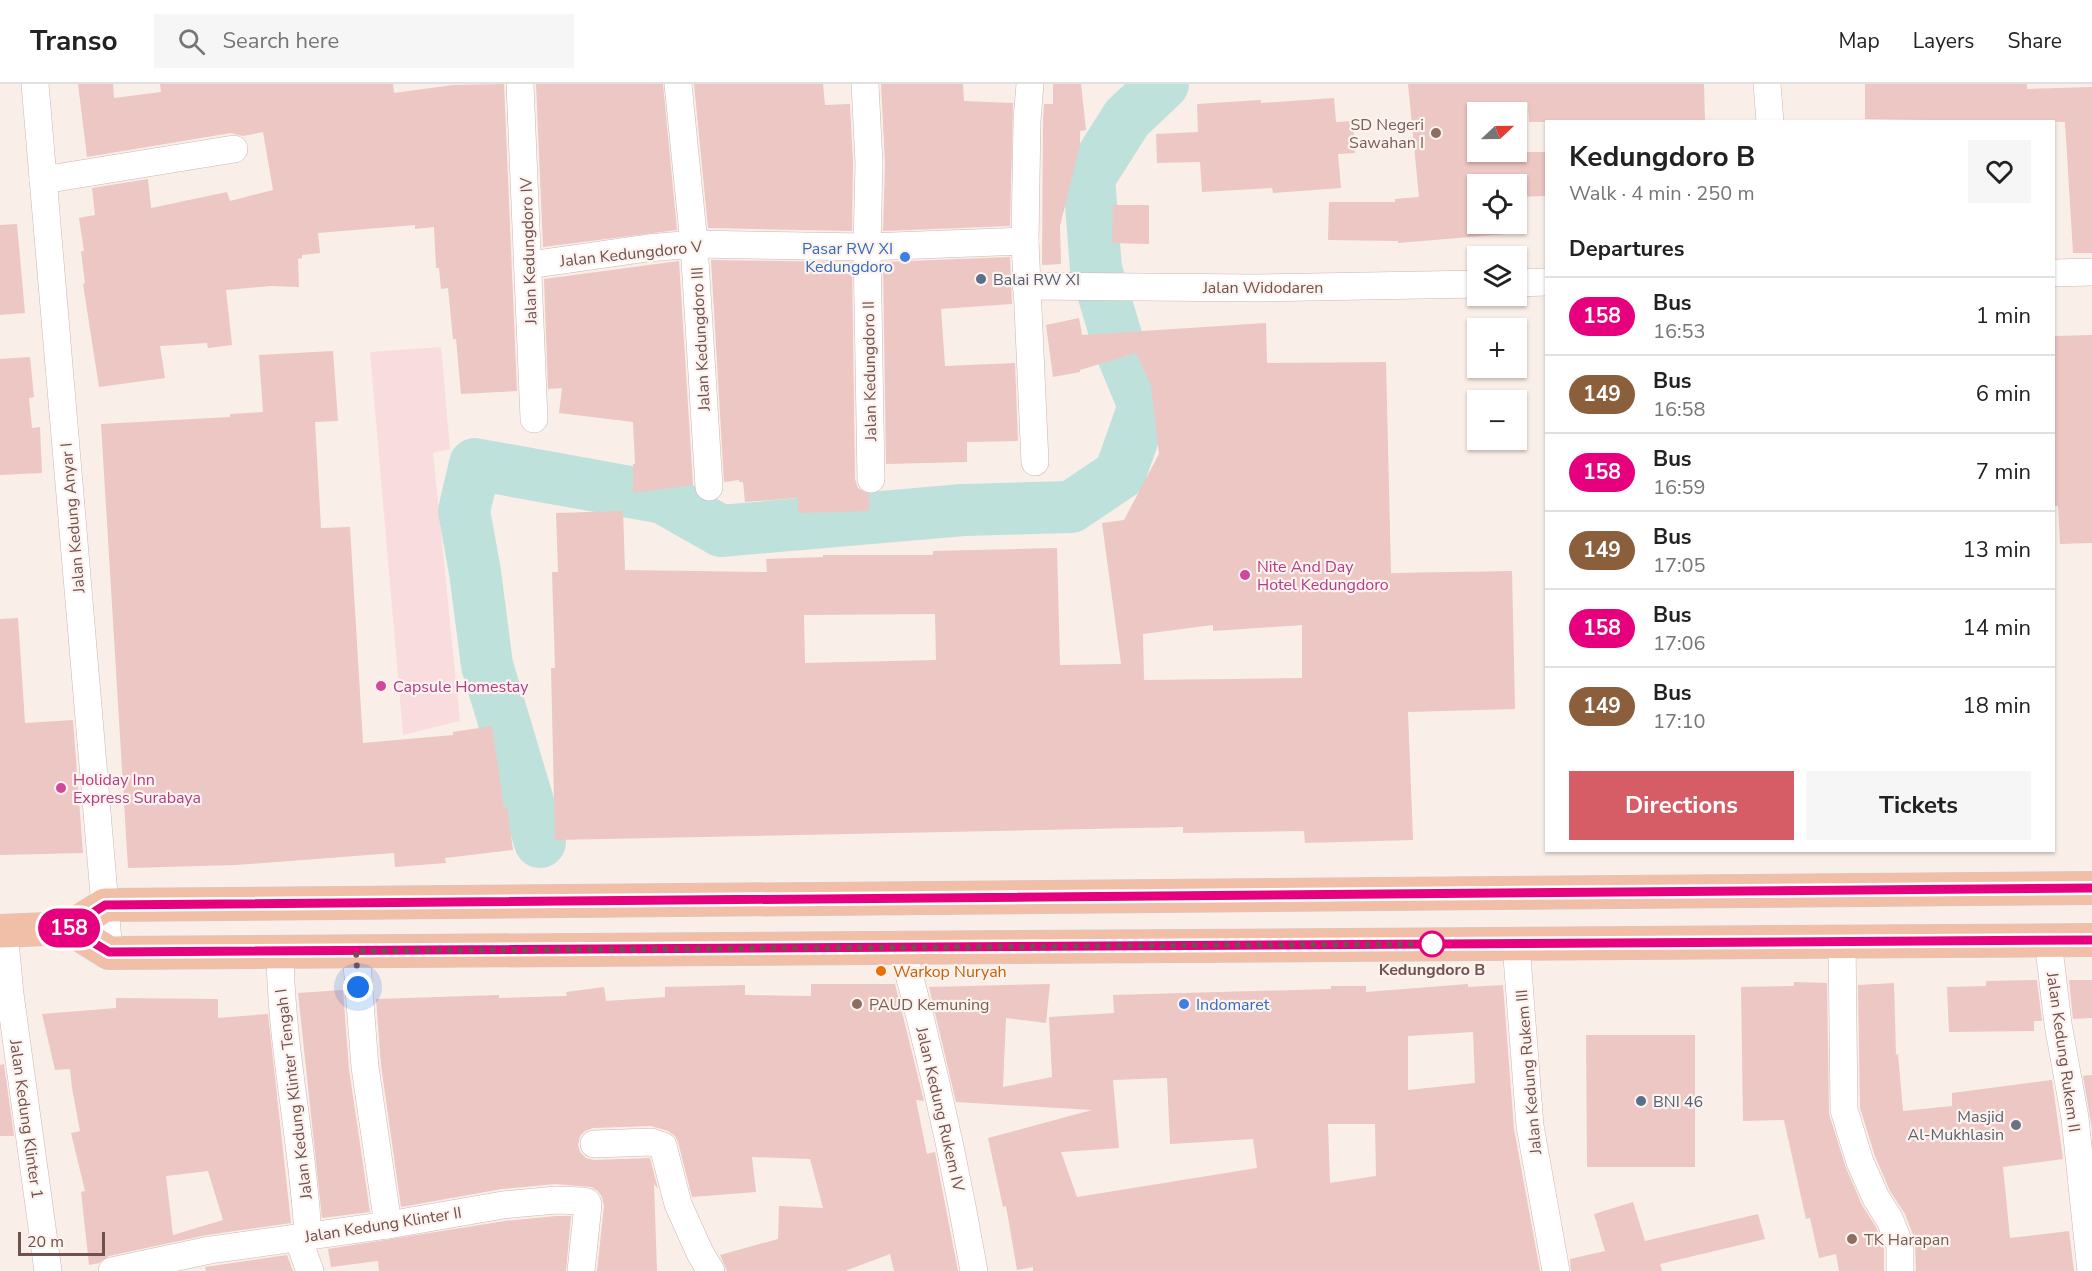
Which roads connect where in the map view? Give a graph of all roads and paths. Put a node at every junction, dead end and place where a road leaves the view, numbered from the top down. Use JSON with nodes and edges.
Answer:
{"nodes":[{"id":1,"x":35,"y":84,"type":"edge"},
{"id":2,"x":520,"y":84,"type":"edge"},
{"id":3,"x":678,"y":84,"type":"edge"},
{"id":4,"x":865,"y":84,"type":"edge"},
{"id":5,"x":1030,"y":84,"type":"edge"},
{"id":6,"x":1767,"y":84,"type":"edge"},
{"id":7,"x":1770,"y":120,"type":"edge"},
{"id":8,"x":234,"y":149,"type":"dead end"},
{"id":9,"x":43,"y":180,"type":"junction"},
{"id":10,"x":1025,"y":242,"type":"junction"},
{"id":11,"x":694,"y":244,"type":"junction"},
{"id":12,"x":867,"y":246,"type":"junction"},
{"id":13,"x":529,"y":265,"type":"junction"},
{"id":14,"x":2092,"y":272,"type":"edge"},
{"id":15,"x":2055,"y":273,"type":"edge"},
{"id":16,"x":1545,"y":282,"type":"edge"},
{"id":17,"x":1527,"y":283,"type":"edge"},
{"id":18,"x":1467,"y":284,"type":"edge"},
{"id":19,"x":1038,"y":286,"type":"junction"},
{"id":20,"x":534,"y":419,"type":"dead end"},
{"id":21,"x":1035,"y":462,"type":"dead end"},
{"id":22,"x":871,"y":479,"type":"dead end"},
{"id":23,"x":708,"y":487,"type":"dead end"},
{"id":24,"x":2092,"y":888,"type":"edge"},
{"id":25,"x":1447,"y":894,"type":"junction"},
{"id":26,"x":105,"y":905,"type":"junction"},
{"id":27,"x":69,"y":928,"type":"junction"},
{"id":28,"x":2,"y":931,"type":"edge"},
{"id":29,"x":2048,"y":940,"type":"junction"},
{"id":30,"x":2092,"y":940,"type":"edge"},
{"id":31,"x":1842,"y":941,"type":"junction"},
{"id":32,"x":1449,"y":944,"type":"junction"},
{"id":33,"x":1516,"y":944,"type":"junction"},
{"id":34,"x":902,"y":948,"type":"junction"},
{"id":35,"x":356,"y":951,"type":"junction"},
{"id":36,"x":109,"y":952,"type":"junction"},
{"id":37,"x":280,"y":952,"type":"junction"},
{"id":38,"x":594,"y":1144,"type":"dead end"},
{"id":39,"x":388,"y":1225,"type":"junction"},
{"id":40,"x":303,"y":1237,"type":"junction"},
{"id":41,"x":165,"y":1265,"type":"edge"},
{"id":42,"x":48,"y":1271,"type":"edge"},
{"id":43,"x":112,"y":1271,"type":"edge"},
{"id":44,"x":310,"y":1271,"type":"edge"},
{"id":45,"x":582,"y":1271,"type":"edge"},
{"id":46,"x":711,"y":1271,"type":"edge"},
{"id":47,"x":974,"y":1271,"type":"edge"},
{"id":48,"x":1556,"y":1271,"type":"edge"},
{"id":49,"x":1900,"y":1271,"type":"edge"},
{"id":50,"x":2091,"y":1271,"type":"edge"}],
"edges":[{"from":1,"to":9,"type":"street","name":"Jalan Kedung Anyar I"},
{"from":2,"to":13,"type":"street","name":"Jalan Kedungdoro IV"},
{"from":3,"to":11,"type":"street","name":"Jalan Kedungdoro III"},
{"from":4,"to":12,"type":"street","name":"Jalan Kedungdoro II"},
{"from":5,"to":10,"type":"street"},
{"from":6,"to":7,"type":"street"},
{"from":8,"to":9,"type":"street"},
{"from":9,"to":26,"type":"street","name":"Jalan Kedung Anyar I"},
{"from":10,"to":12,"type":"street","name":"Jalan Kedungdoro V"},
{"from":10,"to":19,"type":"street"},
{"from":11,"to":12,"type":"street","name":"Jalan Kedungdoro V"},
{"from":11,"to":13,"type":"street","name":"Jalan Kedungdoro V"},
{"from":11,"to":23,"type":"street","name":"Jalan Kedungdoro III"},
{"from":12,"to":22,"type":"street","name":"Jalan Kedungdoro II"},
{"from":13,"to":20,"type":"street","name":"Jalan Kedungdoro IV"},
{"from":14,"to":15,"type":"street"},
{"from":16,"to":17,"type":"street"},
{"from":18,"to":19,"type":"street","name":"Jalan Widodaren"},
{"from":19,"to":21,"type":"street"},
{"from":24,"to":25,"type":"main road"},
{"from":25,"to":26,"type":"main road"},
{"from":25,"to":32,"type":"main road"},
{"from":26,"to":27,"type":"main road"},
{"from":26,"to":36,"type":"street","name":"Jalan Kedung Anyar I"},
{"from":27,"to":28,"type":"main road"},
{"from":27,"to":36,"type":"main road"},
{"from":28,"to":42,"type":"street","name":"Jalan Kedung Klinter 1"},
{"from":29,"to":30,"type":"main road"},
{"from":29,"to":31,"type":"main road"},
{"from":29,"to":50,"type":"street","name":"Jalan Kedung Rukem II"},
{"from":31,"to":33,"type":"main road"},
{"from":31,"to":49,"type":"street"},
{"from":32,"to":33,"type":"main road"},
{"from":32,"to":34,"type":"main road"},
{"from":33,"to":48,"type":"street","name":"Jalan Kedung Rukem III"},
{"from":34,"to":35,"type":"main road"},
{"from":34,"to":47,"type":"street","name":"Jalan Kedung Rukem IV"},
{"from":35,"to":37,"type":"main road"},
{"from":35,"to":39,"type":"street"},
{"from":36,"to":37,"type":"main road"},
{"from":37,"to":40,"type":"street","name":"Jalan Kedung Klinter Tengah I"},
{"from":38,"to":46,"type":"street"},
{"from":39,"to":40,"type":"street","name":"Jalan Kedung Klinter II"},
{"from":39,"to":45,"type":"street","name":"Jalan Kedung Klinter II"},
{"from":40,"to":41,"type":"street","name":"Jalan Kedung Klinter II"},
{"from":40,"to":44,"type":"street","name":"Jalan Kedung Klinter Tengah I"},
{"from":41,"to":43,"type":"street","name":"Jalan Kedung Klinter II"}]}
